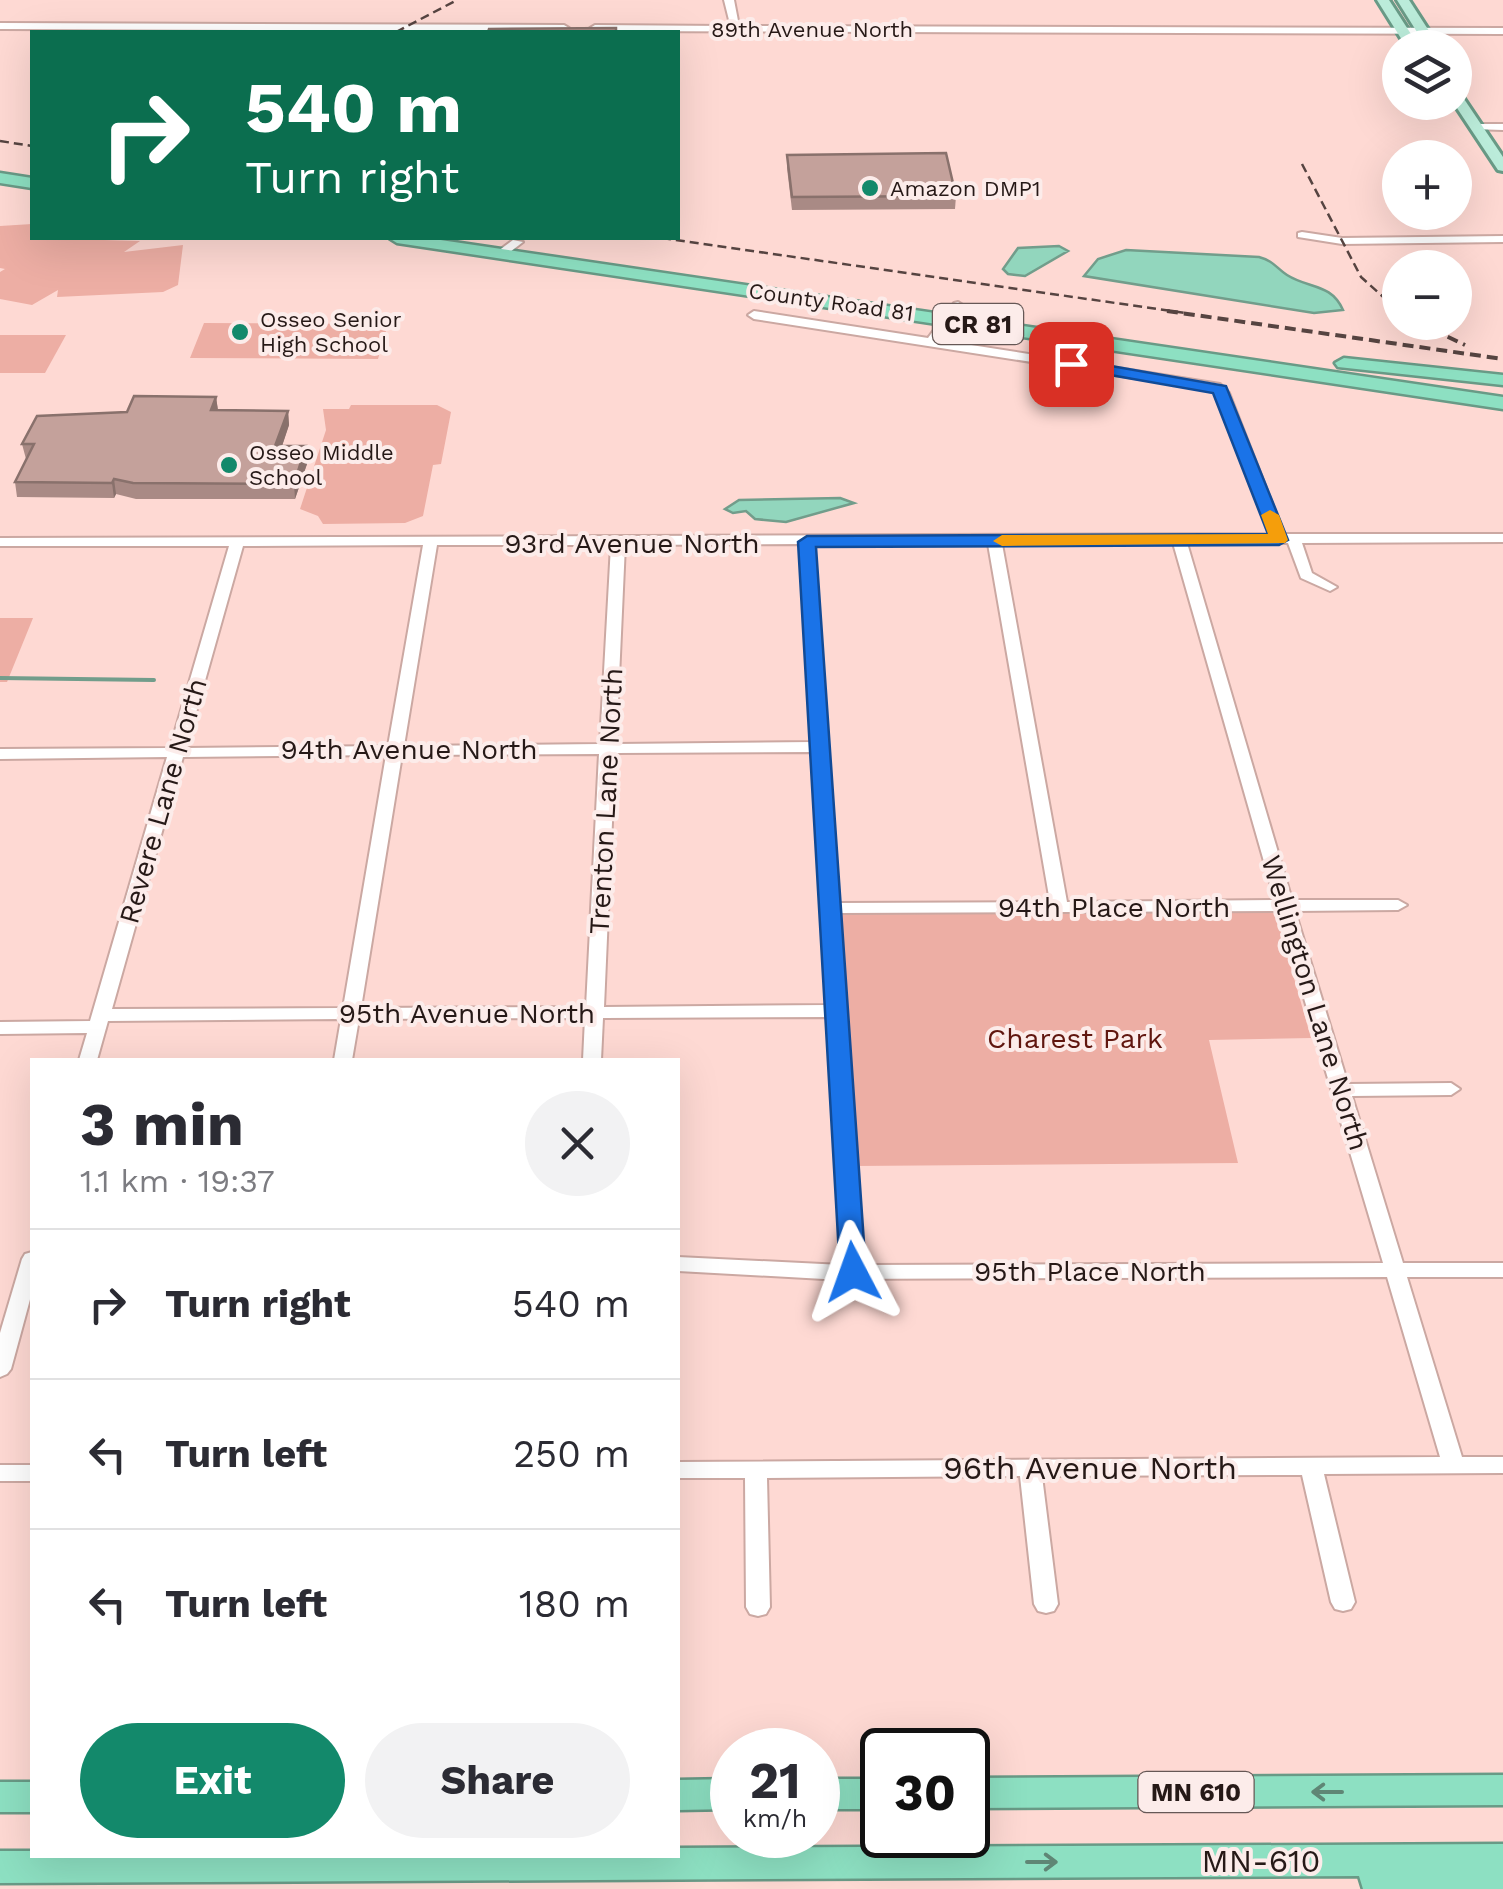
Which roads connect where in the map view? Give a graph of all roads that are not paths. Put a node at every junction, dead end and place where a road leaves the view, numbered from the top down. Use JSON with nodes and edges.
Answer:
{"nodes":[{"id":1,"x":1383,"y":0,"type":"edge"},
{"id":2,"x":1403,"y":0,"type":"edge"},
{"id":3,"x":729,"y":2,"type":"edge"},
{"id":4,"x":0,"y":26,"type":"edge"},
{"id":5,"x":727,"y":29,"type":"junction"},
{"id":6,"x":1401,"y":30,"type":"edge"},
{"id":7,"x":1422,"y":30,"type":"edge"},
{"id":8,"x":1472,"y":31,"type":"edge"},
{"id":9,"x":1503,"y":31,"type":"edge"},
{"id":10,"x":1382,"y":32,"type":"edge"},
{"id":11,"x":1471,"y":120,"type":"edge"},
{"id":12,"x":1476,"y":127,"type":"junction"},
{"id":13,"x":1503,"y":127,"type":"edge"},
{"id":14,"x":0,"y":165,"type":"edge"},
{"id":15,"x":1503,"y":167,"type":"edge"},
{"id":16,"x":30,"y":170,"type":"edge"},
{"id":17,"x":0,"y":178,"type":"edge"},
{"id":18,"x":30,"y":183,"type":"edge"},
{"id":19,"x":1302,"y":236,"type":"dead end"},
{"id":20,"x":1503,"y":239,"type":"edge"},
{"id":21,"x":452,"y":240,"type":"edge"},
{"id":22,"x":508,"y":242,"type":"edge"},
{"id":23,"x":953,"y":313,"type":"junction"},
{"id":24,"x":754,"y":316,"type":"dead end"},
{"id":25,"x":931,"y":342,"type":"junction"},
{"id":26,"x":1503,"y":383,"type":"edge"},
{"id":27,"x":1503,"y":403,"type":"edge"},
{"id":28,"x":1503,"y":538,"type":"edge"},
{"id":29,"x":1179,"y":540,"type":"junction"},
{"id":30,"x":1287,"y":540,"type":"junction"},
{"id":31,"x":995,"y":541,"type":"junction"},
{"id":32,"x":0,"y":542,"type":"edge"},
{"id":33,"x":807,"y":542,"type":"junction"},
{"id":34,"x":237,"y":543,"type":"junction"},
{"id":35,"x":618,"y":543,"type":"junction"},
{"id":36,"x":430,"y":544,"type":"junction"},
{"id":37,"x":1330,"y":587,"type":"dead end"},
{"id":38,"x":819,"y":747,"type":"junction"},
{"id":39,"x":608,"y":748,"type":"junction"},
{"id":40,"x":395,"y":749,"type":"junction"},
{"id":41,"x":177,"y":752,"type":"junction"},
{"id":42,"x":0,"y":754,"type":"edge"},
{"id":43,"x":1398,"y":905,"type":"dead end"},
{"id":44,"x":1284,"y":906,"type":"junction"},
{"id":45,"x":829,"y":908,"type":"junction"},
{"id":46,"x":1058,"y":908,"type":"junction"},
{"id":47,"x":834,"y":1011,"type":"junction"},
{"id":48,"x":595,"y":1013,"type":"junction"},
{"id":49,"x":351,"y":1014,"type":"junction"},
{"id":50,"x":99,"y":1021,"type":"junction"},
{"id":51,"x":0,"y":1028,"type":"edge"},
{"id":52,"x":89,"y":1058,"type":"edge"},
{"id":53,"x":343,"y":1058,"type":"edge"},
{"id":54,"x":592,"y":1058,"type":"edge"},
{"id":55,"x":1451,"y":1089,"type":"dead end"},
{"id":56,"x":1342,"y":1090,"type":"junction"},
{"id":57,"x":680,"y":1264,"type":"edge"},
{"id":58,"x":1395,"y":1270,"type":"junction"},
{"id":59,"x":1503,"y":1270,"type":"edge"},
{"id":60,"x":30,"y":1271,"type":"edge"},
{"id":61,"x":853,"y":1272,"type":"junction"},
{"id":62,"x":0,"y":1369,"type":"edge"},
{"id":63,"x":1453,"y":1465,"type":"junction"},
{"id":64,"x":1311,"y":1466,"type":"junction"},
{"id":65,"x":1503,"y":1466,"type":"edge"},
{"id":66,"x":1030,"y":1468,"type":"junction"},
{"id":67,"x":680,"y":1470,"type":"edge"},
{"id":68,"x":756,"y":1470,"type":"junction"},
{"id":69,"x":0,"y":1473,"type":"edge"},
{"id":70,"x":30,"y":1473,"type":"edge"},
{"id":71,"x":1343,"y":1602,"type":"dead end"},
{"id":72,"x":1046,"y":1604,"type":"dead end"},
{"id":73,"x":758,"y":1606,"type":"dead end"},
{"id":74,"x":1503,"y":1788,"type":"edge"},
{"id":75,"x":990,"y":1793,"type":"edge"},
{"id":76,"x":680,"y":1794,"type":"edge"},
{"id":77,"x":710,"y":1794,"type":"edge"},
{"id":78,"x":30,"y":1797,"type":"edge"},
{"id":79,"x":0,"y":1798,"type":"edge"},
{"id":80,"x":1503,"y":1860,"type":"edge"},
{"id":81,"x":1102,"y":1862,"type":"junction"},
{"id":82,"x":0,"y":1867,"type":"edge"},
{"id":83,"x":1503,"y":1881,"type":"edge"}],
"edges":[{"from":1,"to":6,"type":"main road"},
{"from":2,"to":7,"type":"main road"},
{"from":3,"to":5,"type":"street"},
{"from":4,"to":5,"type":"street","name":"89th Avenue North"},
{"from":5,"to":10,"type":"street","name":"89th Avenue North"},
{"from":8,"to":9,"type":"street","name":"89th Avenue North"},
{"from":11,"to":12,"type":"main road"},
{"from":12,"to":13,"type":"street"},
{"from":12,"to":15,"type":"main road"},
{"from":14,"to":16,"type":"highway"},
{"from":17,"to":18,"type":"highway"},
{"from":19,"to":20,"type":"street"},
{"from":21,"to":22,"type":"highway","name":"County Road 81","number":"CR 81"},
{"from":22,"to":23,"type":"highway","name":"County Road 81","number":"CR 81"},
{"from":23,"to":25,"type":"street"},
{"from":23,"to":26,"type":"highway","name":"County Road 81","number":"CR 81"},
{"from":23,"to":27,"type":"highway","name":"County Road 81","number":"CR 81"},
{"from":24,"to":25,"type":"street"},
{"from":25,"to":30,"type":"street"},
{"from":28,"to":30,"type":"street","name":"93rd Avenue North"},
{"from":29,"to":30,"type":"street","name":"93rd Avenue North"},
{"from":29,"to":31,"type":"street","name":"93rd Avenue North"},
{"from":29,"to":44,"type":"street","name":"Wellington Lane North"},
{"from":30,"to":37,"type":"street"},
{"from":31,"to":33,"type":"street","name":"93rd Avenue North"},
{"from":31,"to":46,"type":"street"},
{"from":32,"to":34,"type":"street","name":"93rd Avenue North"},
{"from":33,"to":35,"type":"street","name":"93rd Avenue North"},
{"from":33,"to":38,"type":"street"},
{"from":34,"to":36,"type":"street","name":"93rd Avenue North"},
{"from":34,"to":41,"type":"street","name":"Revere Lane North"},
{"from":35,"to":36,"type":"street","name":"93rd Avenue North"},
{"from":35,"to":39,"type":"street","name":"Trenton Lane North"},
{"from":36,"to":40,"type":"street"},
{"from":38,"to":39,"type":"street","name":"94th Avenue North"},
{"from":38,"to":45,"type":"street"},
{"from":39,"to":40,"type":"street","name":"94th Avenue North"},
{"from":39,"to":48,"type":"street","name":"Trenton Lane North"},
{"from":40,"to":41,"type":"street","name":"94th Avenue North"},
{"from":40,"to":49,"type":"street"},
{"from":41,"to":42,"type":"street","name":"94th Avenue North"},
{"from":41,"to":50,"type":"street","name":"Revere Lane North"},
{"from":43,"to":44,"type":"street","name":"94th Place North"},
{"from":44,"to":46,"type":"street","name":"94th Place North"},
{"from":44,"to":56,"type":"street","name":"Wellington Lane North"},
{"from":45,"to":46,"type":"street","name":"94th Place North"},
{"from":45,"to":47,"type":"street"},
{"from":47,"to":48,"type":"street","name":"95th Avenue North"},
{"from":47,"to":61,"type":"street"},
{"from":48,"to":49,"type":"street","name":"95th Avenue North"},
{"from":48,"to":54,"type":"street","name":"Trenton Lane North"},
{"from":49,"to":50,"type":"street","name":"95th Avenue North"},
{"from":49,"to":53,"type":"street"},
{"from":50,"to":51,"type":"street","name":"95th Avenue North"},
{"from":50,"to":52,"type":"street","name":"Revere Lane North"},
{"from":55,"to":56,"type":"street"},
{"from":56,"to":58,"type":"street","name":"Wellington Lane North"},
{"from":57,"to":61,"type":"street","name":"95th Place North"},
{"from":58,"to":59,"type":"street","name":"95th Place North"},
{"from":58,"to":61,"type":"street","name":"95th Place North"},
{"from":58,"to":63,"type":"street","name":"Wellington Lane North"},
{"from":60,"to":62,"type":"street"},
{"from":63,"to":64,"type":"street","name":"96th Avenue North"},
{"from":63,"to":65,"type":"street","name":"96th Avenue North"},
{"from":64,"to":66,"type":"street","name":"96th Avenue North"},
{"from":64,"to":71,"type":"street"},
{"from":66,"to":68,"type":"street","name":"96th Avenue North"},
{"from":66,"to":72,"type":"street"},
{"from":67,"to":68,"type":"street","name":"96th Avenue North"},
{"from":68,"to":73,"type":"street"},
{"from":69,"to":70,"type":"street"},
{"from":74,"to":75,"type":"highway","number":"MN 610","one_way":true},
{"from":76,"to":77,"type":"highway"},
{"from":78,"to":79,"type":"highway"},
{"from":80,"to":81,"type":"highway","name":"MN-610"},
{"from":82,"to":81,"type":"highway","name":"MN-610","one_way":true},
{"from":81,"to":83,"type":"highway"}]}
